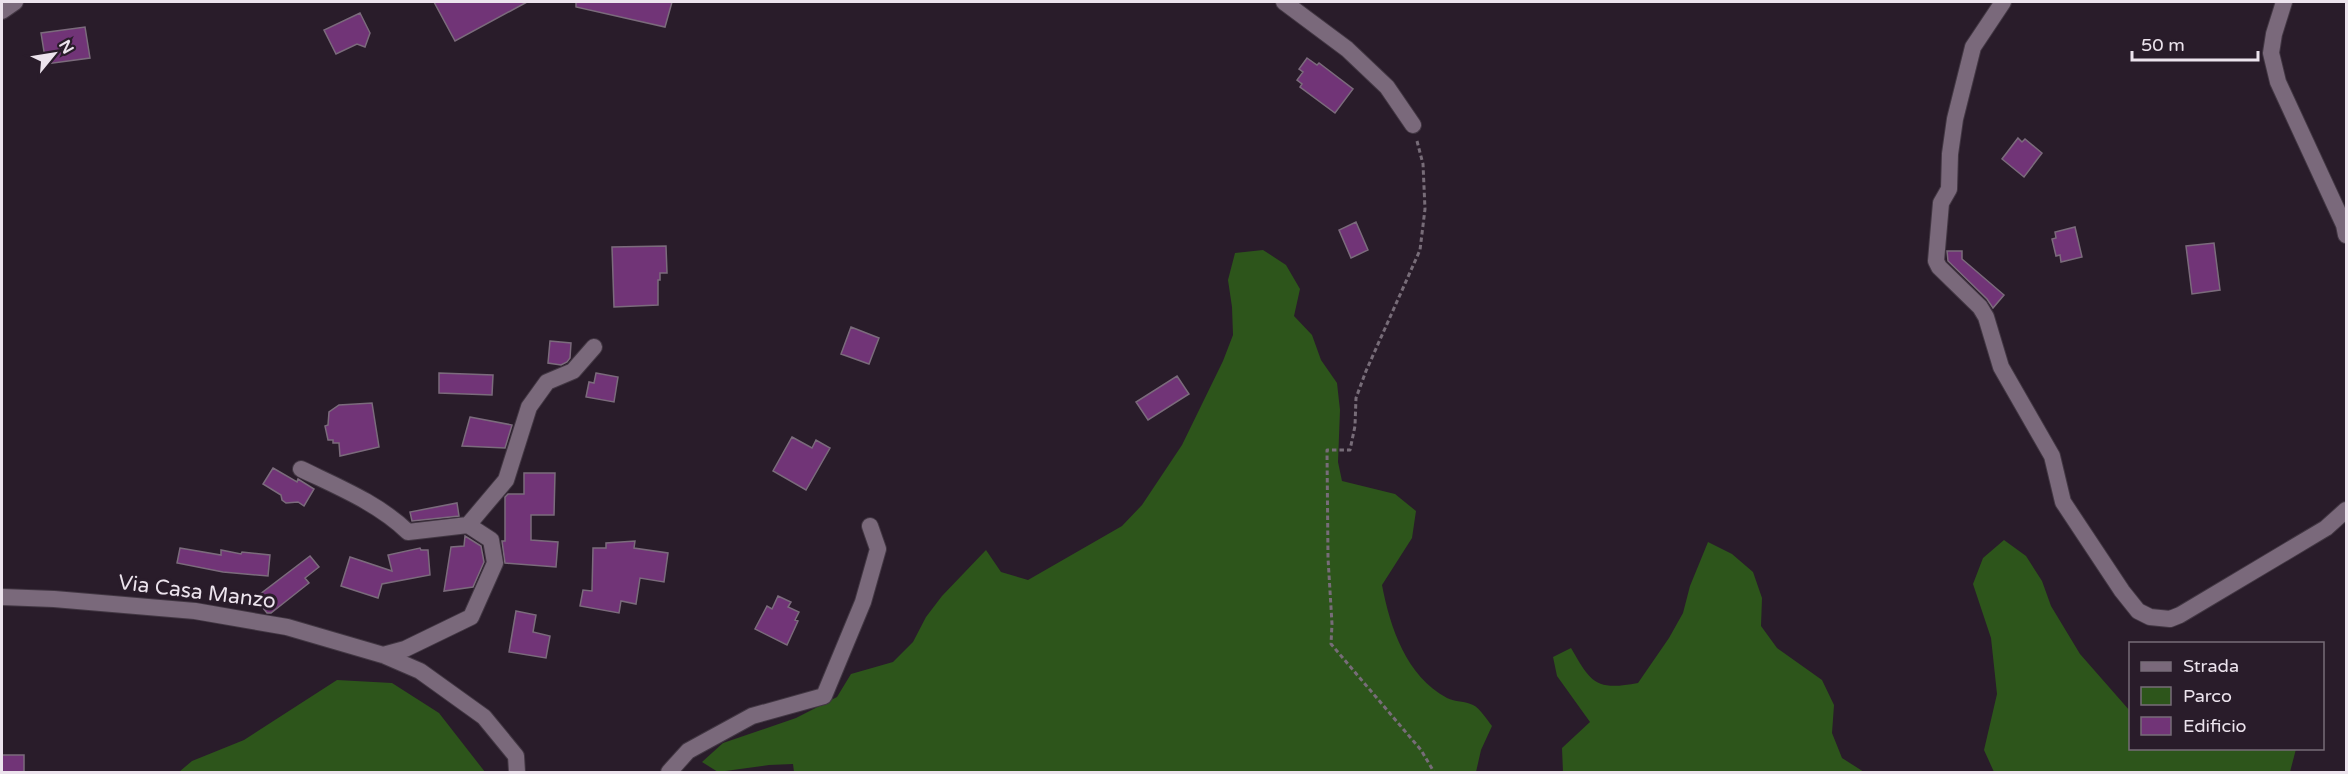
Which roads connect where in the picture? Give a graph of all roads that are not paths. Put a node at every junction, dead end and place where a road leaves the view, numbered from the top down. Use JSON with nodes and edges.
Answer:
{"nodes":[{"id":1,"x":15,"y":2,"type":"edge"},
{"id":2,"x":1284,"y":2,"type":"edge"},
{"id":3,"x":2003,"y":2,"type":"edge"},
{"id":4,"x":2284,"y":2,"type":"edge"},
{"id":5,"x":2,"y":10,"type":"edge"},
{"id":6,"x":1413,"y":125,"type":"road end"},
{"id":7,"x":2346,"y":236,"type":"edge"},
{"id":8,"x":594,"y":347,"type":"dead end"},
{"id":9,"x":301,"y":469,"type":"dead end"},
{"id":10,"x":2346,"y":510,"type":"edge"},
{"id":11,"x":468,"y":525,"type":"junction"},
{"id":12,"x":870,"y":526,"type":"dead end"},
{"id":13,"x":2,"y":597,"type":"edge"},
{"id":14,"x":383,"y":655,"type":"junction"},
{"id":15,"x":517,"y":772,"type":"edge"},
{"id":16,"x":669,"y":772,"type":"edge"}],
"edges":[{"from":1,"to":5,"type":"street"},
{"from":2,"to":6,"type":"street"},
{"from":3,"to":10,"type":"street"},
{"from":4,"to":7,"type":"street"},
{"from":8,"to":11,"type":"street"},
{"from":9,"to":11,"type":"street"},
{"from":11,"to":14,"type":"street"},
{"from":12,"to":16,"type":"street"},
{"from":13,"to":14,"type":"street","name":"Via Casa Manzo"},
{"from":14,"to":15,"type":"street","name":"Via Casa Manzo"}]}
